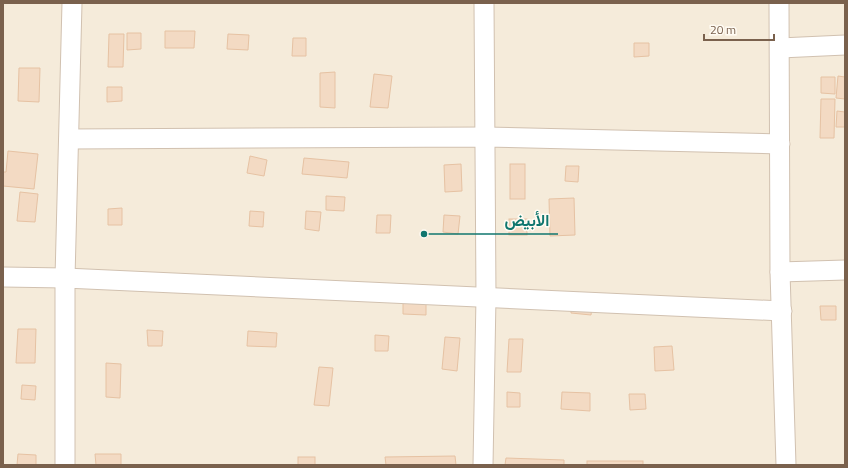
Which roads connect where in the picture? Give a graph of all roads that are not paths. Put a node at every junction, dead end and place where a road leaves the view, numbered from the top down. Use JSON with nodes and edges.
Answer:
{"nodes":[{"id":1,"x":72,"y":3,"type":"edge"},
{"id":2,"x":484,"y":3,"type":"edge"},
{"id":3,"x":780,"y":3,"type":"edge"},
{"id":4,"x":845,"y":45,"type":"edge"},
{"id":5,"x":780,"y":48,"type":"junction"},
{"id":6,"x":485,"y":137,"type":"junction"},
{"id":7,"x":68,"y":139,"type":"junction"},
{"id":8,"x":780,"y":144,"type":"junction"},
{"id":9,"x":845,"y":270,"type":"edge"},
{"id":10,"x":780,"y":272,"type":"junction"},
{"id":11,"x":3,"y":277,"type":"edge"},
{"id":12,"x":65,"y":278,"type":"junction"},
{"id":13,"x":486,"y":297,"type":"junction"},
{"id":14,"x":782,"y":311,"type":"junction"},
{"id":15,"x":65,"y":465,"type":"edge"},
{"id":16,"x":483,"y":465,"type":"edge"},
{"id":17,"x":786,"y":465,"type":"edge"}],
"edges":[{"from":1,"to":7,"type":"street"},
{"from":2,"to":6,"type":"street"},
{"from":3,"to":5,"type":"street"},
{"from":4,"to":5,"type":"street"},
{"from":5,"to":8,"type":"street"},
{"from":6,"to":7,"type":"street"},
{"from":6,"to":8,"type":"street"},
{"from":6,"to":13,"type":"street"},
{"from":7,"to":12,"type":"street"},
{"from":8,"to":10,"type":"street"},
{"from":9,"to":10,"type":"street"},
{"from":10,"to":14,"type":"street"},
{"from":11,"to":12,"type":"street"},
{"from":12,"to":13,"type":"street"},
{"from":12,"to":15,"type":"street"},
{"from":13,"to":14,"type":"street"},
{"from":13,"to":16,"type":"street"},
{"from":14,"to":17,"type":"street"}]}
